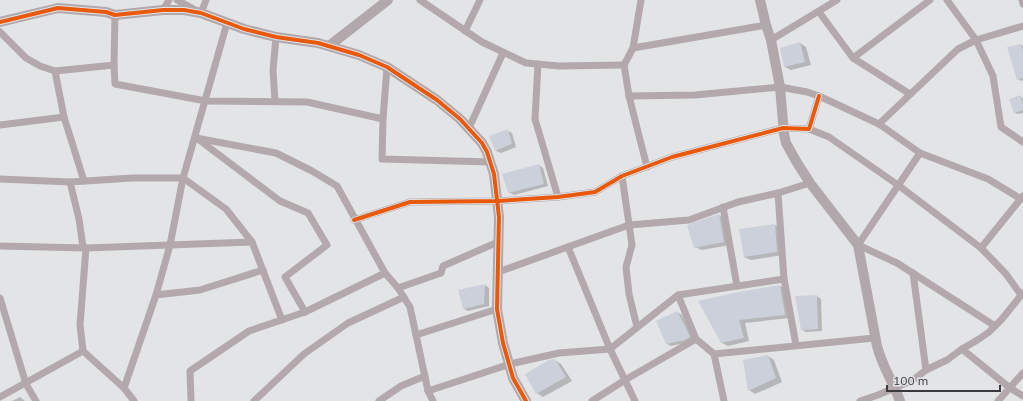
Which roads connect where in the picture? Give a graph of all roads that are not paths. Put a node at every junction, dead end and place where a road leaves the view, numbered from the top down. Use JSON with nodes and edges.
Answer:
{"nodes":[{"id":1,"x":169,"y":0,"type":"edge"},
{"id":2,"x":177,"y":0,"type":"edge"},
{"id":3,"x":206,"y":0,"type":"edge"},
{"id":4,"x":388,"y":0,"type":"edge"},
{"id":5,"x":420,"y":0,"type":"edge"},
{"id":6,"x":480,"y":0,"type":"edge"},
{"id":7,"x":642,"y":0,"type":"edge"},
{"id":8,"x":760,"y":0,"type":"edge"},
{"id":9,"x":837,"y":0,"type":"edge"},
{"id":10,"x":930,"y":0,"type":"edge"},
{"id":11,"x":947,"y":0,"type":"edge"},
{"id":12,"x":1022,"y":0,"type":"edge"},
{"id":13,"x":826,"y":3,"type":"edge"},
{"id":14,"x":1023,"y":4,"type":"edge"},
{"id":15,"x":164,"y":10,"type":"junction"},
{"id":16,"x":819,"y":12,"type":"junction"},
{"id":17,"x":201,"y":13,"type":"junction"},
{"id":18,"x":115,"y":15,"type":"junction"},
{"id":19,"x":0,"y":22,"type":"edge"},
{"id":20,"x":227,"y":23,"type":"junction"},
{"id":21,"x":766,"y":25,"type":"junction"},
{"id":22,"x":1023,"y":26,"type":"edge"},
{"id":23,"x":464,"y":31,"type":"junction"},
{"id":24,"x":0,"y":32,"type":"edge"},
{"id":25,"x":276,"y":37,"type":"junction"},
{"id":26,"x":771,"y":40,"type":"junction"},
{"id":27,"x":976,"y":40,"type":"junction"},
{"id":28,"x":329,"y":46,"type":"junction"},
{"id":29,"x":633,"y":48,"type":"junction"},
{"id":30,"x":503,"y":53,"type":"junction"},
{"id":31,"x":853,"y":58,"type":"junction"},
{"id":32,"x":538,"y":64,"type":"junction"},
{"id":33,"x":114,"y":65,"type":"junction"},
{"id":34,"x":624,"y":65,"type":"junction"},
{"id":35,"x":387,"y":67,"type":"junction"},
{"id":36,"x":55,"y":71,"type":"junction"},
{"id":37,"x":780,"y":87,"type":"junction"},
{"id":38,"x":910,"y":94,"type":"junction"},
{"id":39,"x":629,"y":96,"type":"junction"},
{"id":40,"x":819,"y":96,"type":"junction"},
{"id":41,"x":206,"y":101,"type":"junction"},
{"id":42,"x":275,"y":102,"type":"junction"},
{"id":43,"x":64,"y":116,"type":"junction"},
{"id":44,"x":383,"y":119,"type":"junction"},
{"id":45,"x":878,"y":124,"type":"junction"},
{"id":46,"x":0,"y":125,"type":"edge"},
{"id":47,"x":469,"y":128,"type":"junction"},
{"id":48,"x":783,"y":128,"type":"junction"},
{"id":49,"x":809,"y":129,"type":"junction"},
{"id":50,"x":196,"y":138,"type":"junction"},
{"id":51,"x":1023,"y":142,"type":"edge"},
{"id":52,"x":920,"y":153,"type":"junction"},
{"id":53,"x":491,"y":162,"type":"junction"},
{"id":54,"x":647,"y":167,"type":"junction"},
{"id":55,"x":622,"y":176,"type":"junction"},
{"id":56,"x":183,"y":178,"type":"junction"},
{"id":57,"x":0,"y":179,"type":"edge"},
{"id":58,"x":84,"y":181,"type":"junction"},
{"id":59,"x":70,"y":182,"type":"junction"},
{"id":60,"x":810,"y":183,"type":"junction"},
{"id":61,"x":898,"y":185,"type":"junction"},
{"id":62,"x":778,"y":193,"type":"junction"},
{"id":63,"x":558,"y":197,"type":"junction"},
{"id":64,"x":1022,"y":198,"type":"edge"},
{"id":65,"x":498,"y":201,"type":"junction"},
{"id":66,"x":723,"y":207,"type":"junction"},
{"id":67,"x":354,"y":220,"type":"junction"},
{"id":68,"x":629,"y":225,"type":"junction"},
{"id":69,"x":252,"y":242,"type":"junction"},
{"id":70,"x":498,"y":242,"type":"junction"},
{"id":71,"x":170,"y":245,"type":"junction"},
{"id":72,"x":858,"y":245,"type":"junction"},
{"id":73,"x":0,"y":246,"type":"edge"},
{"id":74,"x":84,"y":247,"type":"junction"},
{"id":75,"x":568,"y":247,"type":"junction"},
{"id":76,"x":981,"y":248,"type":"junction"},
{"id":77,"x":263,"y":270,"type":"junction"},
{"id":78,"x":498,"y":272,"type":"junction"},
{"id":79,"x":385,"y":273,"type":"junction"},
{"id":80,"x":913,"y":273,"type":"junction"},
{"id":81,"x":784,"y":279,"type":"junction"},
{"id":82,"x":737,"y":286,"type":"junction"},
{"id":83,"x":398,"y":288,"type":"junction"},
{"id":84,"x":1022,"y":294,"type":"edge"},
{"id":85,"x":156,"y":295,"type":"junction"},
{"id":86,"x":678,"y":295,"type":"junction"},
{"id":87,"x":404,"y":297,"type":"junction"},
{"id":88,"x":0,"y":298,"type":"edge"},
{"id":89,"x":497,"y":309,"type":"junction"},
{"id":90,"x":305,"y":312,"type":"junction"},
{"id":91,"x":282,"y":320,"type":"junction"},
{"id":92,"x":995,"y":326,"type":"junction"},
{"id":93,"x":637,"y":328,"type":"junction"},
{"id":94,"x":416,"y":335,"type":"junction"},
{"id":95,"x":874,"y":338,"type":"junction"},
{"id":96,"x":696,"y":339,"type":"junction"},
{"id":97,"x":796,"y":346,"type":"junction"},
{"id":98,"x":610,"y":349,"type":"junction"},
{"id":99,"x":962,"y":349,"type":"junction"},
{"id":100,"x":83,"y":351,"type":"junction"},
{"id":101,"x":714,"y":354,"type":"junction"},
{"id":102,"x":510,"y":364,"type":"junction"},
{"id":103,"x":926,"y":370,"type":"junction"},
{"id":104,"x":1023,"y":373,"type":"edge"},
{"id":105,"x":425,"y":376,"type":"junction"},
{"id":106,"x":625,"y":380,"type":"junction"},
{"id":107,"x":26,"y":384,"type":"junction"},
{"id":108,"x":124,"y":388,"type":"junction"},
{"id":109,"x":895,"y":388,"type":"junction"},
{"id":110,"x":1010,"y":388,"type":"junction"},
{"id":111,"x":428,"y":391,"type":"junction"},
{"id":112,"x":0,"y":396,"type":"edge"},
{"id":113,"x":1023,"y":396,"type":"edge"},
{"id":114,"x":36,"y":401,"type":"edge"},
{"id":115,"x":134,"y":401,"type":"edge"},
{"id":116,"x":191,"y":401,"type":"edge"},
{"id":117,"x":254,"y":401,"type":"edge"},
{"id":118,"x":379,"y":401,"type":"edge"},
{"id":119,"x":433,"y":401,"type":"edge"},
{"id":120,"x":526,"y":401,"type":"edge"},
{"id":121,"x":592,"y":401,"type":"edge"},
{"id":122,"x":635,"y":401,"type":"edge"},
{"id":123,"x":724,"y":401,"type":"edge"},
{"id":124,"x":860,"y":401,"type":"edge"},
{"id":125,"x":900,"y":401,"type":"edge"},
{"id":126,"x":998,"y":401,"type":"edge"}],
"edges":[{"from":1,"to":15,"type":"street"},
{"from":2,"to":17,"type":"street"},
{"from":3,"to":17,"type":"street"},
{"from":4,"to":28,"type":"street"},
{"from":5,"to":23,"type":"street"},
{"from":6,"to":23,"type":"street"},
{"from":7,"to":29,"type":"street"},
{"from":8,"to":21,"type":"street"},
{"from":9,"to":13,"type":"street"},
{"from":10,"to":31,"type":"street"},
{"from":11,"to":27,"type":"street"},
{"from":12,"to":14,"type":"street"},
{"from":13,"to":16,"type":"street"},
{"from":15,"to":17,"type":"street"},
{"from":15,"to":18,"type":"street"},
{"from":16,"to":26,"type":"street"},
{"from":16,"to":31,"type":"street"},
{"from":17,"to":20,"type":"street"},
{"from":18,"to":19,"type":"street"},
{"from":18,"to":33,"type":"street"},
{"from":20,"to":25,"type":"street"},
{"from":20,"to":41,"type":"street"},
{"from":21,"to":26,"type":"street"},
{"from":21,"to":29,"type":"street"},
{"from":22,"to":27,"type":"street"},
{"from":23,"to":30,"type":"street"},
{"from":24,"to":36,"type":"street"},
{"from":25,"to":28,"type":"street"},
{"from":25,"to":42,"type":"street"},
{"from":26,"to":37,"type":"street"},
{"from":27,"to":38,"type":"street"},
{"from":27,"to":51,"type":"street"},
{"from":28,"to":35,"type":"street"},
{"from":29,"to":34,"type":"street"},
{"from":30,"to":32,"type":"street"},
{"from":30,"to":47,"type":"street"},
{"from":31,"to":38,"type":"street"},
{"from":32,"to":34,"type":"street"},
{"from":32,"to":63,"type":"street"},
{"from":33,"to":36,"type":"street"},
{"from":33,"to":41,"type":"street"},
{"from":34,"to":39,"type":"street"},
{"from":35,"to":44,"type":"street"},
{"from":35,"to":47,"type":"street"},
{"from":36,"to":43,"type":"street"},
{"from":37,"to":39,"type":"street"},
{"from":37,"to":40,"type":"street"},
{"from":37,"to":48,"type":"street"},
{"from":38,"to":45,"type":"street"},
{"from":39,"to":54,"type":"street"},
{"from":40,"to":45,"type":"street"},
{"from":40,"to":49,"type":"street"},
{"from":41,"to":42,"type":"street"},
{"from":41,"to":50,"type":"street"},
{"from":42,"to":44,"type":"street"},
{"from":43,"to":46,"type":"street"},
{"from":43,"to":58,"type":"street"},
{"from":44,"to":53,"type":"street"},
{"from":45,"to":52,"type":"street"},
{"from":47,"to":53,"type":"street"},
{"from":48,"to":49,"type":"street"},
{"from":48,"to":54,"type":"street"},
{"from":48,"to":60,"type":"street"},
{"from":49,"to":61,"type":"street"},
{"from":50,"to":56,"type":"street"},
{"from":50,"to":67,"type":"street"},
{"from":50,"to":90,"type":"street"},
{"from":52,"to":61,"type":"street"},
{"from":52,"to":64,"type":"street"},
{"from":53,"to":65,"type":"street"},
{"from":54,"to":55,"type":"street"},
{"from":55,"to":63,"type":"street"},
{"from":55,"to":68,"type":"street"},
{"from":56,"to":58,"type":"street"},
{"from":56,"to":69,"type":"street"},
{"from":56,"to":71,"type":"street"},
{"from":57,"to":59,"type":"street"},
{"from":58,"to":59,"type":"street"},
{"from":59,"to":74,"type":"street"},
{"from":60,"to":62,"type":"street"},
{"from":60,"to":72,"type":"street"},
{"from":61,"to":72,"type":"street"},
{"from":61,"to":76,"type":"street"},
{"from":62,"to":66,"type":"street"},
{"from":62,"to":81,"type":"street"},
{"from":63,"to":65,"type":"street"},
{"from":64,"to":76,"type":"street"},
{"from":65,"to":67,"type":"street"},
{"from":65,"to":70,"type":"street"},
{"from":66,"to":68,"type":"street"},
{"from":66,"to":82,"type":"street"},
{"from":67,"to":79,"type":"street"},
{"from":68,"to":75,"type":"street"},
{"from":68,"to":93,"type":"street"},
{"from":69,"to":71,"type":"street"},
{"from":69,"to":77,"type":"street"},
{"from":70,"to":78,"type":"street"},
{"from":70,"to":83,"type":"street"},
{"from":71,"to":74,"type":"street"},
{"from":71,"to":85,"type":"street"},
{"from":72,"to":80,"type":"street"},
{"from":72,"to":95,"type":"street"},
{"from":73,"to":74,"type":"street"},
{"from":74,"to":100,"type":"street"},
{"from":75,"to":78,"type":"street"},
{"from":75,"to":98,"type":"street"},
{"from":76,"to":84,"type":"street"},
{"from":77,"to":85,"type":"street"},
{"from":77,"to":91,"type":"street"},
{"from":78,"to":89,"type":"street"},
{"from":79,"to":83,"type":"street"},
{"from":79,"to":90,"type":"street"},
{"from":80,"to":92,"type":"street"},
{"from":80,"to":103,"type":"street"},
{"from":81,"to":82,"type":"street"},
{"from":81,"to":97,"type":"street"},
{"from":82,"to":86,"type":"street"},
{"from":83,"to":87,"type":"street"},
{"from":84,"to":92,"type":"street"},
{"from":85,"to":108,"type":"street"},
{"from":86,"to":93,"type":"street"},
{"from":86,"to":96,"type":"street"},
{"from":87,"to":94,"type":"street"},
{"from":87,"to":117,"type":"street"},
{"from":88,"to":107,"type":"street"},
{"from":89,"to":94,"type":"street"},
{"from":89,"to":102,"type":"street"},
{"from":90,"to":91,"type":"street"},
{"from":91,"to":116,"type":"street"},
{"from":92,"to":99,"type":"street"},
{"from":93,"to":98,"type":"street"},
{"from":94,"to":105,"type":"street"},
{"from":95,"to":97,"type":"street"},
{"from":95,"to":109,"type":"street"},
{"from":96,"to":101,"type":"street"},
{"from":96,"to":106,"type":"street"},
{"from":97,"to":101,"type":"street"},
{"from":98,"to":102,"type":"street"},
{"from":98,"to":106,"type":"street"},
{"from":99,"to":103,"type":"street"},
{"from":99,"to":110,"type":"street"},
{"from":100,"to":107,"type":"street"},
{"from":100,"to":108,"type":"street"},
{"from":101,"to":123,"type":"street"},
{"from":102,"to":111,"type":"street"},
{"from":102,"to":120,"type":"street"},
{"from":103,"to":109,"type":"street"},
{"from":104,"to":110,"type":"street"},
{"from":105,"to":111,"type":"street"},
{"from":105,"to":118,"type":"street"},
{"from":106,"to":121,"type":"street"},
{"from":106,"to":122,"type":"street"},
{"from":107,"to":112,"type":"street"},
{"from":107,"to":114,"type":"street"},
{"from":108,"to":115,"type":"street"},
{"from":109,"to":124,"type":"street"},
{"from":109,"to":125,"type":"street"},
{"from":110,"to":113,"type":"street"},
{"from":110,"to":126,"type":"street"},
{"from":111,"to":119,"type":"street"}]}
